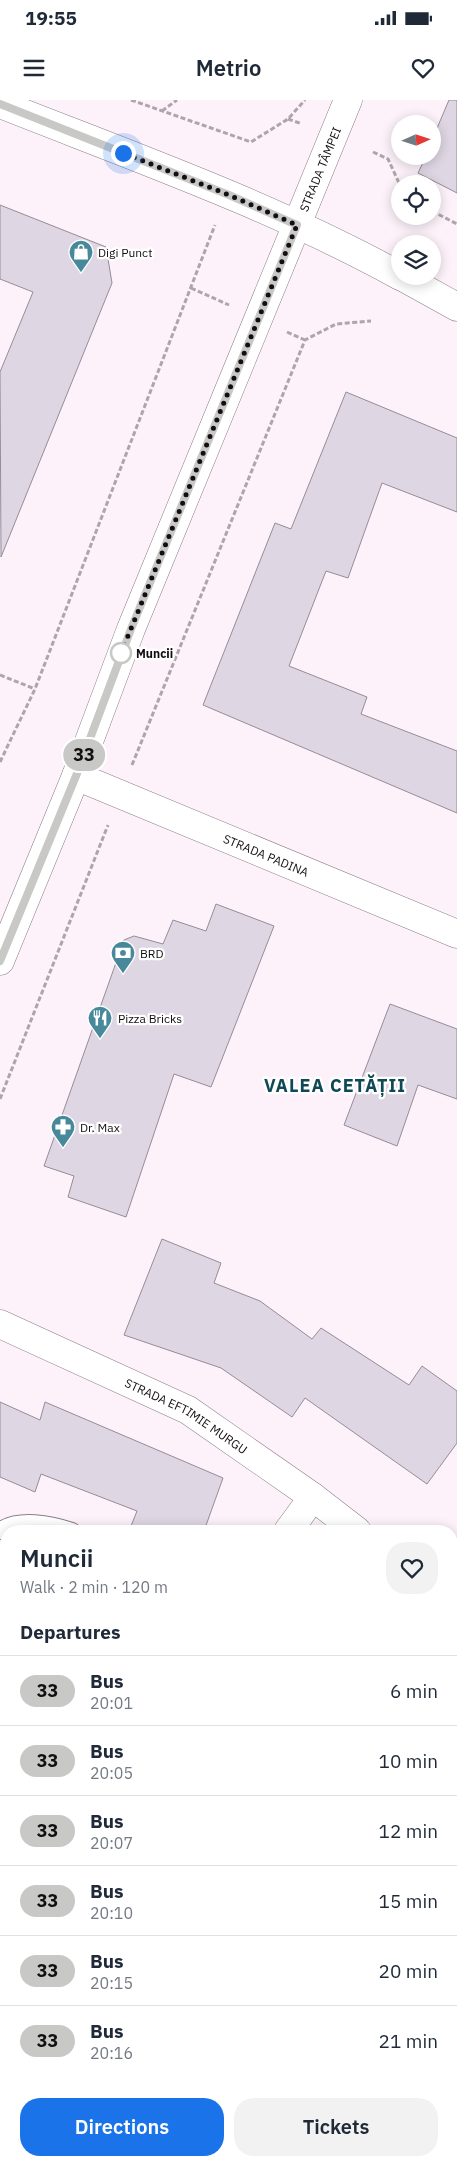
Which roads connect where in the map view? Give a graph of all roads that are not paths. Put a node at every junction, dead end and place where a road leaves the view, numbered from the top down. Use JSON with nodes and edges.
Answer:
{"nodes":[{"id":1,"x":348,"y":100,"type":"edge"},
{"id":2,"x":0,"y":104,"type":"edge"},
{"id":3,"x":297,"y":225,"type":"junction"},
{"id":4,"x":391,"y":272,"type":"edge"},
{"id":5,"x":417,"y":285,"type":"edge"},
{"id":6,"x":457,"y":307,"type":"edge"},
{"id":7,"x":76,"y":776,"type":"junction"},
{"id":8,"x":457,"y":934,"type":"edge"},
{"id":9,"x":0,"y":961,"type":"edge"},
{"id":10,"x":0,"y":1324,"type":"edge"},
{"id":11,"x":313,"y":1497,"type":"junction"},
{"id":12,"x":7,"y":1525,"type":"edge"},
{"id":13,"x":42,"y":1525,"type":"edge"},
{"id":14,"x":292,"y":1525,"type":"edge"},
{"id":15,"x":349,"y":1525,"type":"edge"}],
"edges":[{"from":1,"to":3,"type":"street","name":"STRADA TÂMPEI"},
{"from":2,"to":3,"type":"street"},
{"from":3,"to":4,"type":"street"},
{"from":3,"to":7,"type":"street","name":"STRADA TÂMPEI"},
{"from":5,"to":6,"type":"street"},
{"from":7,"to":8,"type":"street","name":"STRADA PADINA"},
{"from":7,"to":9,"type":"street","name":"STRADA TÂMPEI"},
{"from":10,"to":11,"type":"street","name":"STRADA EFTIMIE MURGU"},
{"from":11,"to":14,"type":"street"},
{"from":11,"to":15,"type":"street","name":"STRADA EFTIMIE MURGU"},
{"from":12,"to":13,"type":"lane"}]}
